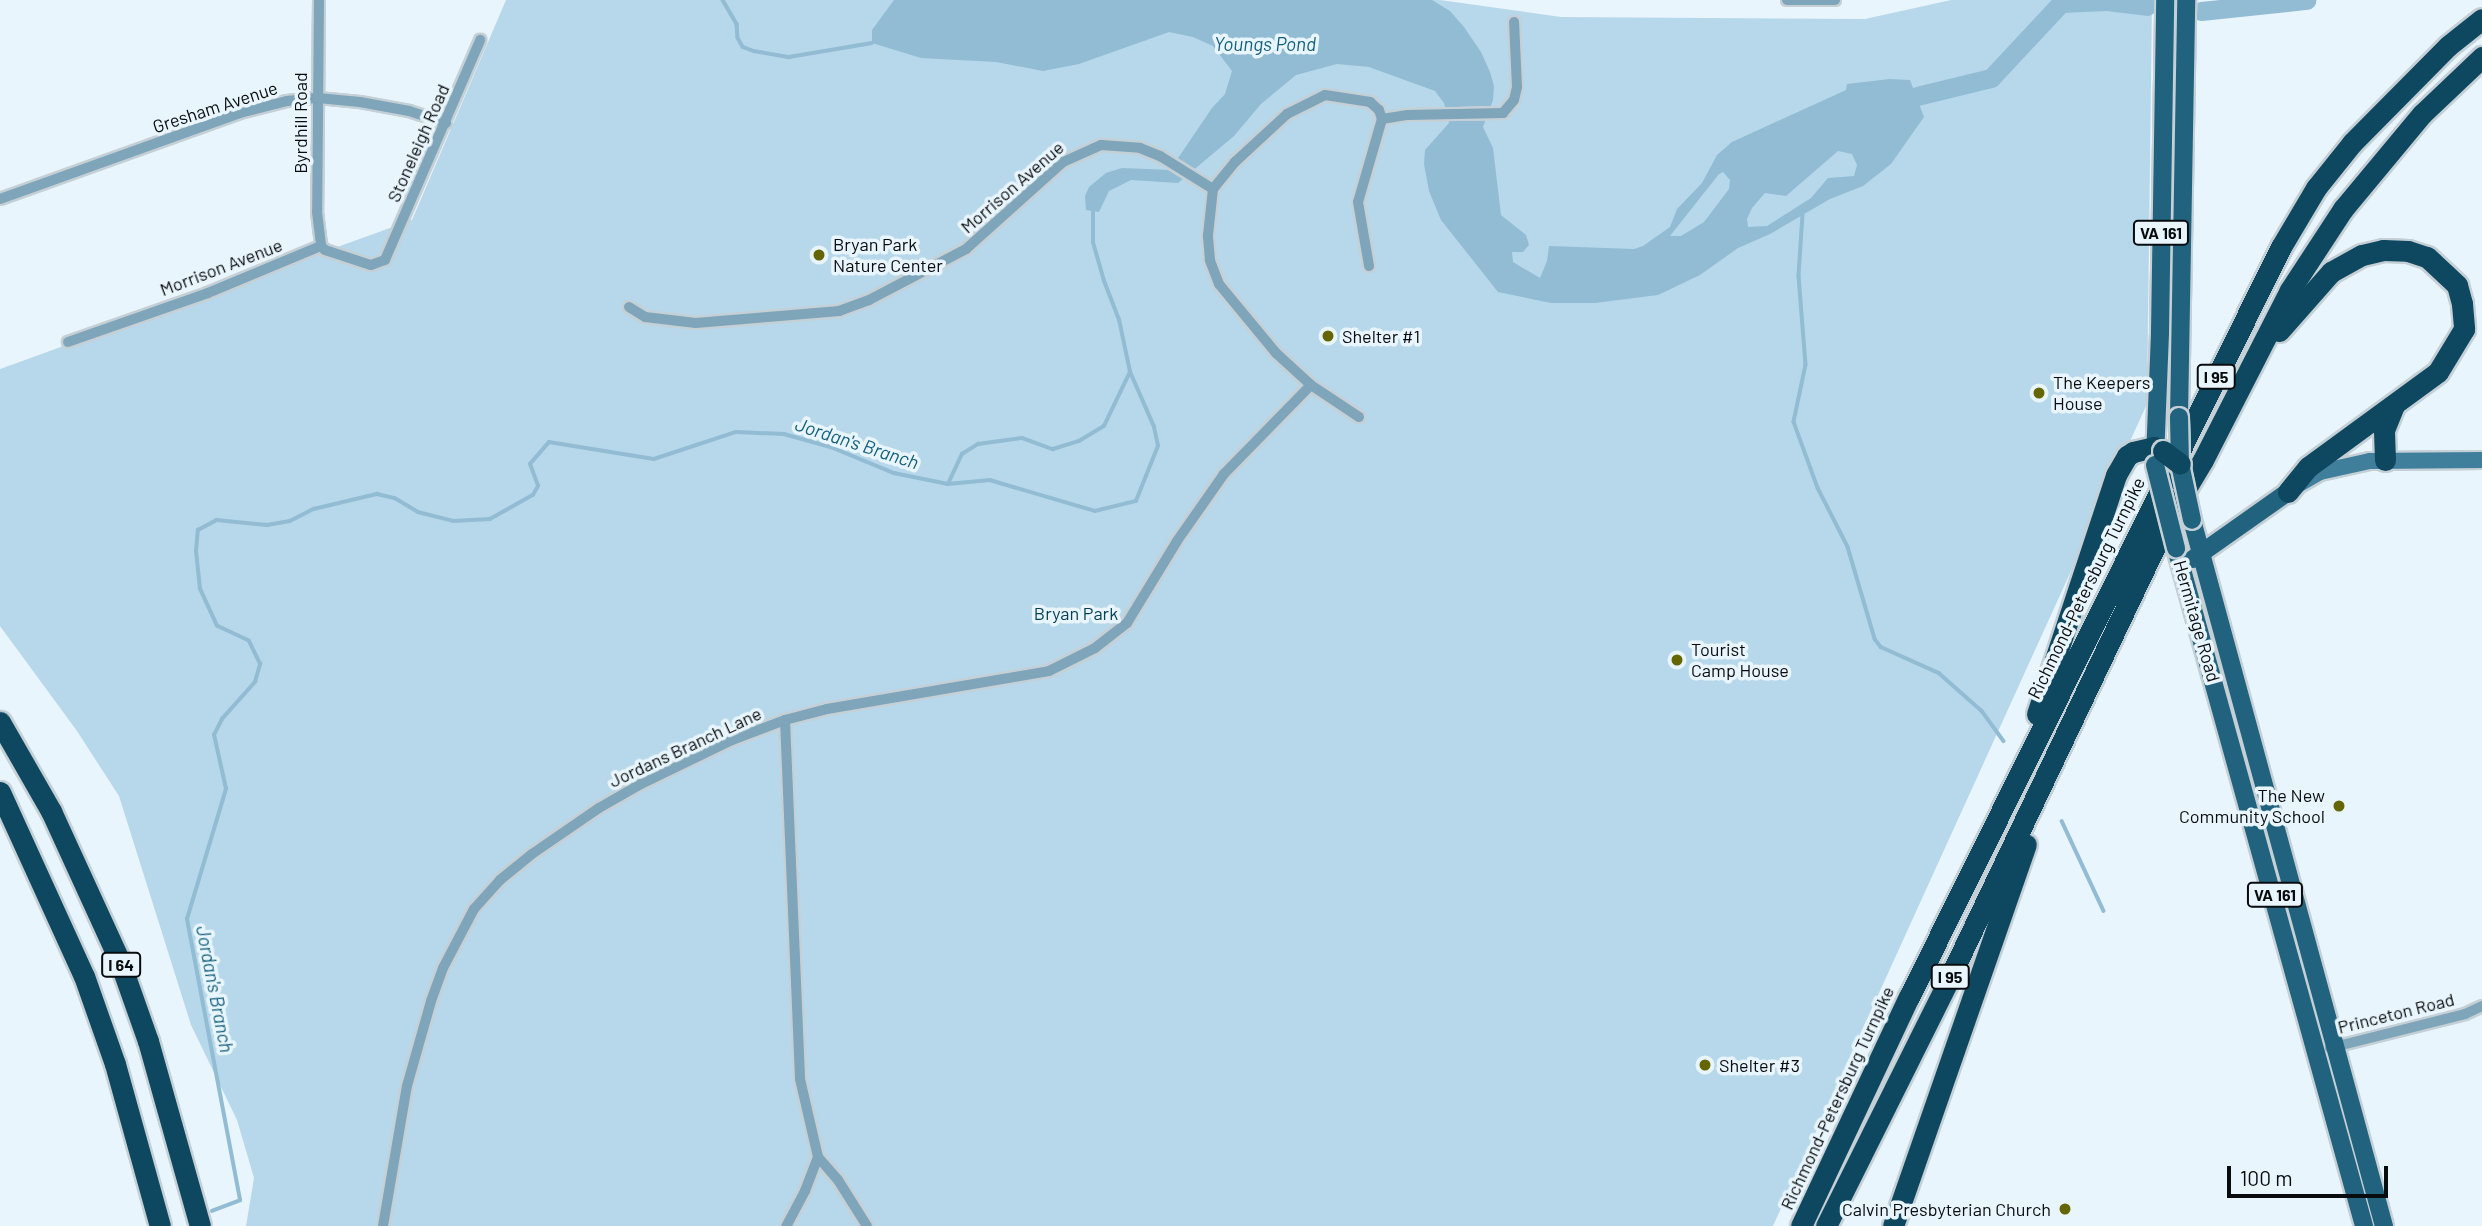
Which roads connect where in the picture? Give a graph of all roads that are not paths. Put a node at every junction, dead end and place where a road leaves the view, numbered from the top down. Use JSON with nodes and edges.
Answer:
{"nodes":[{"id":1,"x":319,"y":0,"type":"edge"},
{"id":2,"x":1787,"y":0,"type":"edge"},
{"id":3,"x":1835,"y":0,"type":"edge"},
{"id":4,"x":2165,"y":0,"type":"edge"},
{"id":5,"x":2186,"y":0,"type":"edge"},
{"id":6,"x":2482,"y":19,"type":"edge"},
{"id":7,"x":1514,"y":22,"type":"dead end"},
{"id":8,"x":480,"y":40,"type":"dead end"},
{"id":9,"x":2482,"y":57,"type":"edge"},
{"id":10,"x":318,"y":98,"type":"junction"},
{"id":11,"x":1382,"y":119,"type":"junction"},
{"id":12,"x":446,"y":123,"type":"junction"},
{"id":13,"x":1213,"y":189,"type":"junction"},
{"id":14,"x":0,"y":199,"type":"edge"},
{"id":15,"x":321,"y":246,"type":"junction"},
{"id":16,"x":1370,"y":266,"type":"dead end"},
{"id":17,"x":629,"y":307,"type":"dead end"},
{"id":18,"x":68,"y":342,"type":"dead end"},
{"id":19,"x":1311,"y":385,"type":"junction"},
{"id":20,"x":2237,"y":394,"type":"junction"},
{"id":21,"x":2394,"y":405,"type":"junction"},
{"id":22,"x":1359,"y":417,"type":"dead end"},
{"id":23,"x":2157,"y":454,"type":"junction"},
{"id":24,"x":2385,"y":460,"type":"junction"},
{"id":25,"x":2482,"y":460,"type":"edge"},
{"id":26,"x":2180,"y":464,"type":"junction"},
{"id":27,"x":2288,"y":492,"type":"junction"},
{"id":28,"x":2200,"y":554,"type":"junction"},
{"id":29,"x":2181,"y":566,"type":"junction"},
{"id":30,"x":785,"y":720,"type":"junction"},
{"id":31,"x":0,"y":722,"type":"edge"},
{"id":32,"x":2070,"y":726,"type":"junction"},
{"id":33,"x":2016,"y":781,"type":"junction"},
{"id":34,"x":0,"y":792,"type":"edge"},
{"id":35,"x":2482,"y":1006,"type":"edge"},
{"id":36,"x":2326,"y":1049,"type":"junction"},
{"id":37,"x":818,"y":1157,"type":"junction"},
{"id":38,"x":160,"y":1226,"type":"edge"},
{"id":39,"x":200,"y":1226,"type":"edge"},
{"id":40,"x":383,"y":1226,"type":"edge"},
{"id":41,"x":786,"y":1226,"type":"edge"},
{"id":42,"x":867,"y":1226,"type":"edge"},
{"id":43,"x":1801,"y":1226,"type":"edge"},
{"id":44,"x":1826,"y":1226,"type":"edge"},
{"id":45,"x":1893,"y":1226,"type":"edge"},
{"id":46,"x":2364,"y":1226,"type":"edge"},
{"id":47,"x":2384,"y":1226,"type":"edge"}],
"edges":[{"from":1,"to":10,"type":"street","name":"Byrdhill Road"},
{"from":2,"to":3,"type":"street"},
{"from":4,"to":23,"type":"main road","name":"Hermitage Road","number":"VA 161"},
{"from":5,"to":26,"type":"main road","name":"Hermitage Road","number":"VA 161","bridge":true},
{"from":6,"to":33,"type":"highway","name":"Richmond-Petersburg Turnpike","number":"I 95"},
{"from":7,"to":11,"type":"street"},
{"from":8,"to":12,"type":"street","name":"Stoneleigh Road"},
{"from":9,"to":20,"type":"highway","number":"I 95"},
{"from":10,"to":12,"type":"street","name":"Gresham Avenue"},
{"from":10,"to":14,"type":"street","name":"Gresham Avenue"},
{"from":10,"to":15,"type":"street","name":"Byrdhill Road"},
{"from":11,"to":13,"type":"street"},
{"from":11,"to":16,"type":"street"},
{"from":12,"to":15,"type":"street","name":"Stoneleigh Road"},
{"from":13,"to":17,"type":"street","name":"Morrison Avenue"},
{"from":13,"to":19,"type":"street"},
{"from":15,"to":18,"type":"street","name":"Morrison Avenue"},
{"from":19,"to":22,"type":"street"},
{"from":19,"to":30,"type":"street","name":"Jordans Branch Lane"},
{"from":20,"to":21,"type":"highway"},
{"from":20,"to":32,"type":"highway","number":"I 95"},
{"from":21,"to":24,"type":"highway"},
{"from":21,"to":27,"type":"highway"},
{"from":23,"to":26,"type":"highway","bridge":true},
{"from":23,"to":29,"type":"main road","name":"Hermitage Road","number":"VA 161","bridge":true},
{"from":23,"to":33,"type":"highway"},
{"from":24,"to":25,"type":"street"},
{"from":24,"to":27,"type":"street"},
{"from":26,"to":28,"type":"main road","name":"Hermitage Road","number":"VA 161","bridge":true},
{"from":27,"to":28,"type":"main road"},
{"from":28,"to":29,"type":"main road"},
{"from":28,"to":36,"type":"main road","name":"Hermitage Road","number":"VA 161"},
{"from":29,"to":36,"type":"main road","name":"Hermitage Road","number":"VA 161"},
{"from":30,"to":37,"type":"street"},
{"from":30,"to":40,"type":"street","name":"Jordans Branch Lane"},
{"from":31,"to":39,"type":"highway","number":"I 64"},
{"from":32,"to":44,"type":"highway","number":"I 95"},
{"from":32,"to":45,"type":"highway"},
{"from":33,"to":43,"type":"highway","name":"Richmond-Petersburg Turnpike","number":"I 95"},
{"from":34,"to":38,"type":"highway","number":"I 64"},
{"from":35,"to":36,"type":"street","name":"Princeton Road"},
{"from":36,"to":46,"type":"main road","name":"Hermitage Road","number":"VA 161"},
{"from":36,"to":47,"type":"main road","name":"Hermitage Road","number":"VA 161"},
{"from":37,"to":41,"type":"street"},
{"from":37,"to":42,"type":"street"}]}
